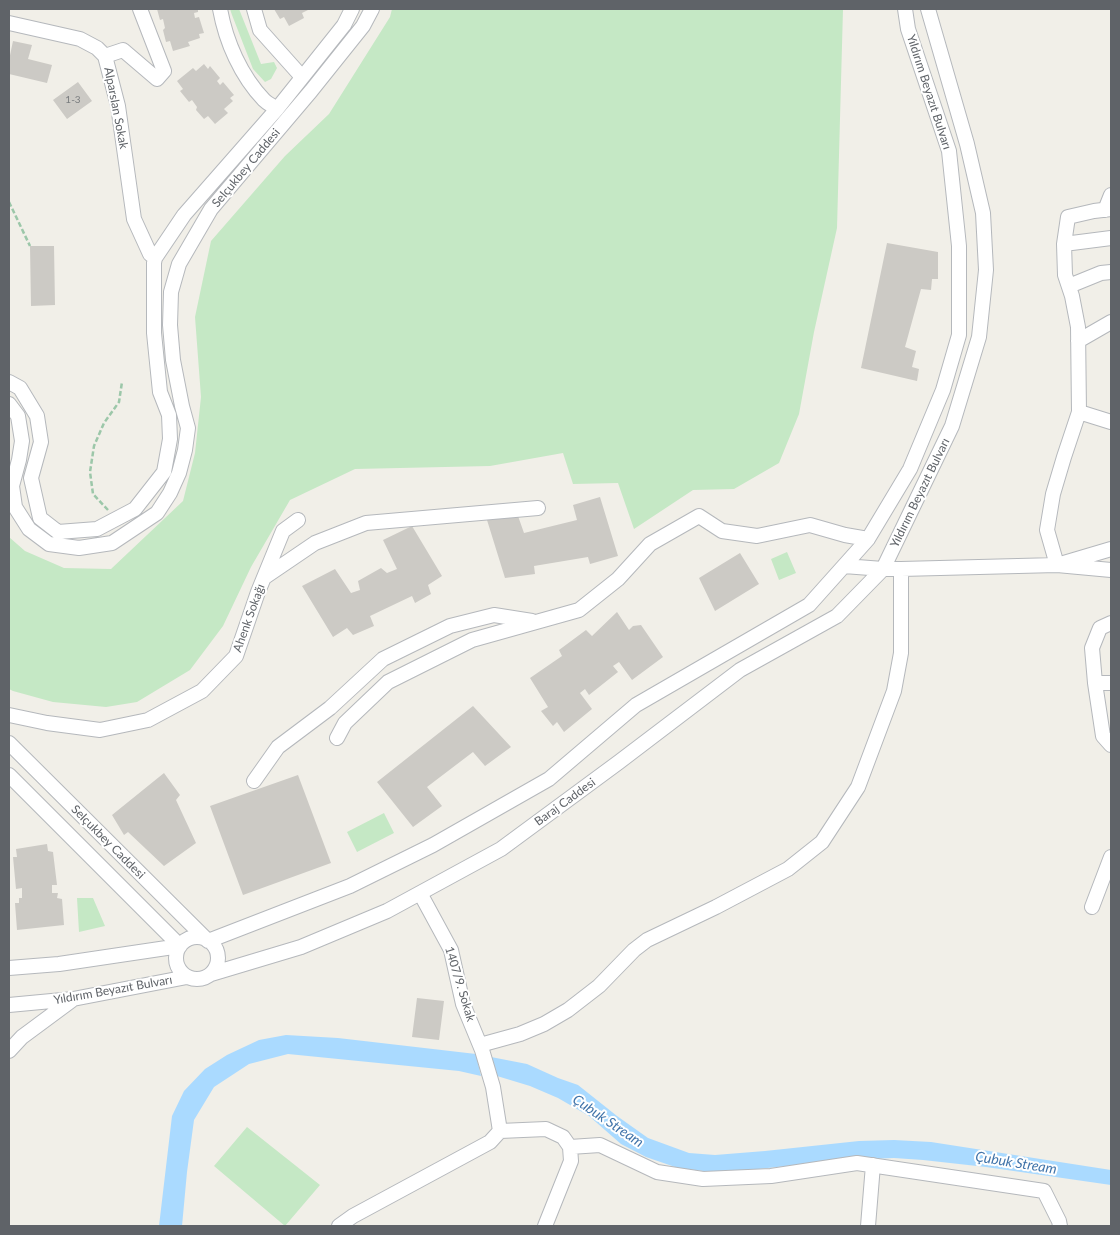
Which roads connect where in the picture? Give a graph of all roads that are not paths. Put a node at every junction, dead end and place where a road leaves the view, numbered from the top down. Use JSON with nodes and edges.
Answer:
{"nodes":[{"id":1,"x":140,"y":9,"type":"edge"},
{"id":2,"x":220,"y":9,"type":"edge"},
{"id":3,"x":254,"y":9,"type":"edge"},
{"id":4,"x":352,"y":9,"type":"edge"},
{"id":5,"x":372,"y":9,"type":"edge"},
{"id":6,"x":905,"y":9,"type":"edge"},
{"id":7,"x":928,"y":9,"type":"edge"},
{"id":8,"x":9,"y":23,"type":"edge"},
{"id":9,"x":105,"y":56,"type":"junction"},
{"id":10,"x":302,"y":77,"type":"junction"},
{"id":11,"x":278,"y":109,"type":"junction"},
{"id":12,"x":1111,"y":195,"type":"edge"},
{"id":13,"x":1108,"y":210,"type":"edge"},
{"id":14,"x":1111,"y":238,"type":"edge"},
{"id":15,"x":1064,"y":244,"type":"junction"},
{"id":16,"x":156,"y":258,"type":"junction"},
{"id":17,"x":1111,"y":272,"type":"edge"},
{"id":18,"x":1069,"y":286,"type":"junction"},
{"id":19,"x":1111,"y":322,"type":"edge"},
{"id":20,"x":1078,"y":341,"type":"junction"},
{"id":21,"x":9,"y":382,"type":"edge"},
{"id":22,"x":9,"y":404,"type":"edge"},
{"id":23,"x":1079,"y":412,"type":"junction"},
{"id":24,"x":1111,"y":422,"type":"edge"},
{"id":25,"x":538,"y":508,"type":"dead end"},
{"id":26,"x":298,"y":520,"type":"dead end"},
{"id":27,"x":868,"y":539,"type":"junction"},
{"id":28,"x":1111,"y":549,"type":"edge"},
{"id":29,"x":1057,"y":565,"type":"junction"},
{"id":30,"x":844,"y":566,"type":"junction"},
{"id":31,"x":883,"y":569,"type":"junction"},
{"id":32,"x":901,"y":569,"type":"junction"},
{"id":33,"x":1111,"y":570,"type":"edge"},
{"id":34,"x":264,"y":577,"type":"junction"},
{"id":35,"x":538,"y":622,"type":"junction"},
{"id":36,"x":1111,"y":623,"type":"edge"},
{"id":37,"x":1095,"y":683,"type":"junction"},
{"id":38,"x":1111,"y":683,"type":"edge"},
{"id":39,"x":9,"y":716,"type":"edge"},
{"id":40,"x":337,"y":738,"type":"dead end"},
{"id":41,"x":9,"y":743,"type":"edge"},
{"id":42,"x":1111,"y":745,"type":"edge"},
{"id":43,"x":9,"y":775,"type":"edge"},
{"id":44,"x":254,"y":780,"type":"dead end"},
{"id":45,"x":1111,"y":857,"type":"edge"},
{"id":46,"x":420,"y":893,"type":"junction"},
{"id":47,"x":1092,"y":907,"type":"dead end"},
{"id":48,"x":208,"y":941,"type":"junction"},
{"id":49,"x":180,"y":946,"type":"junction"},
{"id":50,"x":9,"y":968,"type":"edge"},
{"id":51,"x":211,"y":974,"type":"junction"},
{"id":52,"x":187,"y":977,"type":"junction"},
{"id":53,"x":73,"y":999,"type":"junction"},
{"id":54,"x":9,"y":1005,"type":"edge"},
{"id":55,"x":481,"y":1048,"type":"junction"},
{"id":56,"x":9,"y":1051,"type":"edge"},
{"id":57,"x":500,"y":1131,"type":"junction"},
{"id":58,"x":570,"y":1147,"type":"junction"},
{"id":59,"x":873,"y":1165,"type":"junction"},
{"id":60,"x":339,"y":1226,"type":"edge"},
{"id":61,"x":545,"y":1226,"type":"edge"},
{"id":62,"x":868,"y":1226,"type":"edge"},
{"id":63,"x":1060,"y":1226,"type":"edge"}],
"edges":[{"from":1,"to":9,"type":"street"},
{"from":2,"to":11,"type":"street"},
{"from":3,"to":10,"type":"street"},
{"from":4,"to":10,"type":"street","name":"Selçukbey Caddesi"},
{"from":5,"to":22,"type":"street","name":"Selçukbey Caddesi"},
{"from":6,"to":27,"type":"street","name":"Yıldırım Beyazıt Bulvarı"},
{"from":7,"to":31,"type":"street","name":"Yıldırım Beyazıt Bulvarı"},
{"from":8,"to":9,"type":"street","name":"Alparslan Sokak"},
{"from":9,"to":16,"type":"street","name":"Alparslan Sokak"},
{"from":10,"to":11,"type":"street","name":"Selçukbey Caddesi"},
{"from":11,"to":16,"type":"street","name":"Selçukbey Caddesi"},
{"from":12,"to":13,"type":"street"},
{"from":13,"to":15,"type":"street"},
{"from":14,"to":15,"type":"street"},
{"from":15,"to":18,"type":"street"},
{"from":16,"to":21,"type":"street","name":"Selçukbey Caddesi"},
{"from":17,"to":18,"type":"street"},
{"from":18,"to":20,"type":"street"},
{"from":19,"to":20,"type":"street"},
{"from":20,"to":23,"type":"street"},
{"from":23,"to":24,"type":"street"},
{"from":23,"to":29,"type":"street"},
{"from":25,"to":34,"type":"street"},
{"from":26,"to":34,"type":"street","name":"Ahenk Sokağı"},
{"from":27,"to":30,"type":"street","name":"Yıldırım Beyazıt Bulvarı"},
{"from":27,"to":35,"type":"street"},
{"from":28,"to":29,"type":"street"},
{"from":29,"to":32,"type":"street"},
{"from":29,"to":33,"type":"street"},
{"from":30,"to":31,"type":"street"},
{"from":30,"to":48,"type":"street"},
{"from":31,"to":32,"type":"street"},
{"from":31,"to":46,"type":"street","name":"Baraj Caddesi"},
{"from":32,"to":55,"type":"street"},
{"from":34,"to":39,"type":"street","name":"Ahenk Sokağı"},
{"from":35,"to":40,"type":"street"},
{"from":35,"to":44,"type":"street"},
{"from":36,"to":37,"type":"street"},
{"from":37,"to":38,"type":"street"},
{"from":37,"to":42,"type":"street"},
{"from":41,"to":48,"type":"street","name":"Selçukbey Caddesi"},
{"from":43,"to":49,"type":"street","name":"Selçukbey Caddesi"},
{"from":45,"to":47,"type":"street"},
{"from":46,"to":51,"type":"street","name":"Baraj Caddesi"},
{"from":46,"to":55,"type":"street","name":"1407/9. Sokak"},
{"from":48,"to":49,"type":"street"},
{"from":48,"to":51,"type":"street"},
{"from":49,"to":50,"type":"street"},
{"from":49,"to":52,"type":"street"},
{"from":51,"to":52,"type":"street"},
{"from":52,"to":53,"type":"street","name":"Yıldırım Beyazıt Bulvarı"},
{"from":53,"to":54,"type":"street","name":"Yıldırım Beyazıt Bulvarı"},
{"from":53,"to":56,"type":"street"},
{"from":55,"to":57,"type":"street","name":"1407/9. Sokak"},
{"from":57,"to":58,"type":"street"},
{"from":57,"to":60,"type":"street"},
{"from":58,"to":59,"type":"street"},
{"from":58,"to":61,"type":"street"},
{"from":59,"to":62,"type":"street"},
{"from":59,"to":63,"type":"street"}]}
